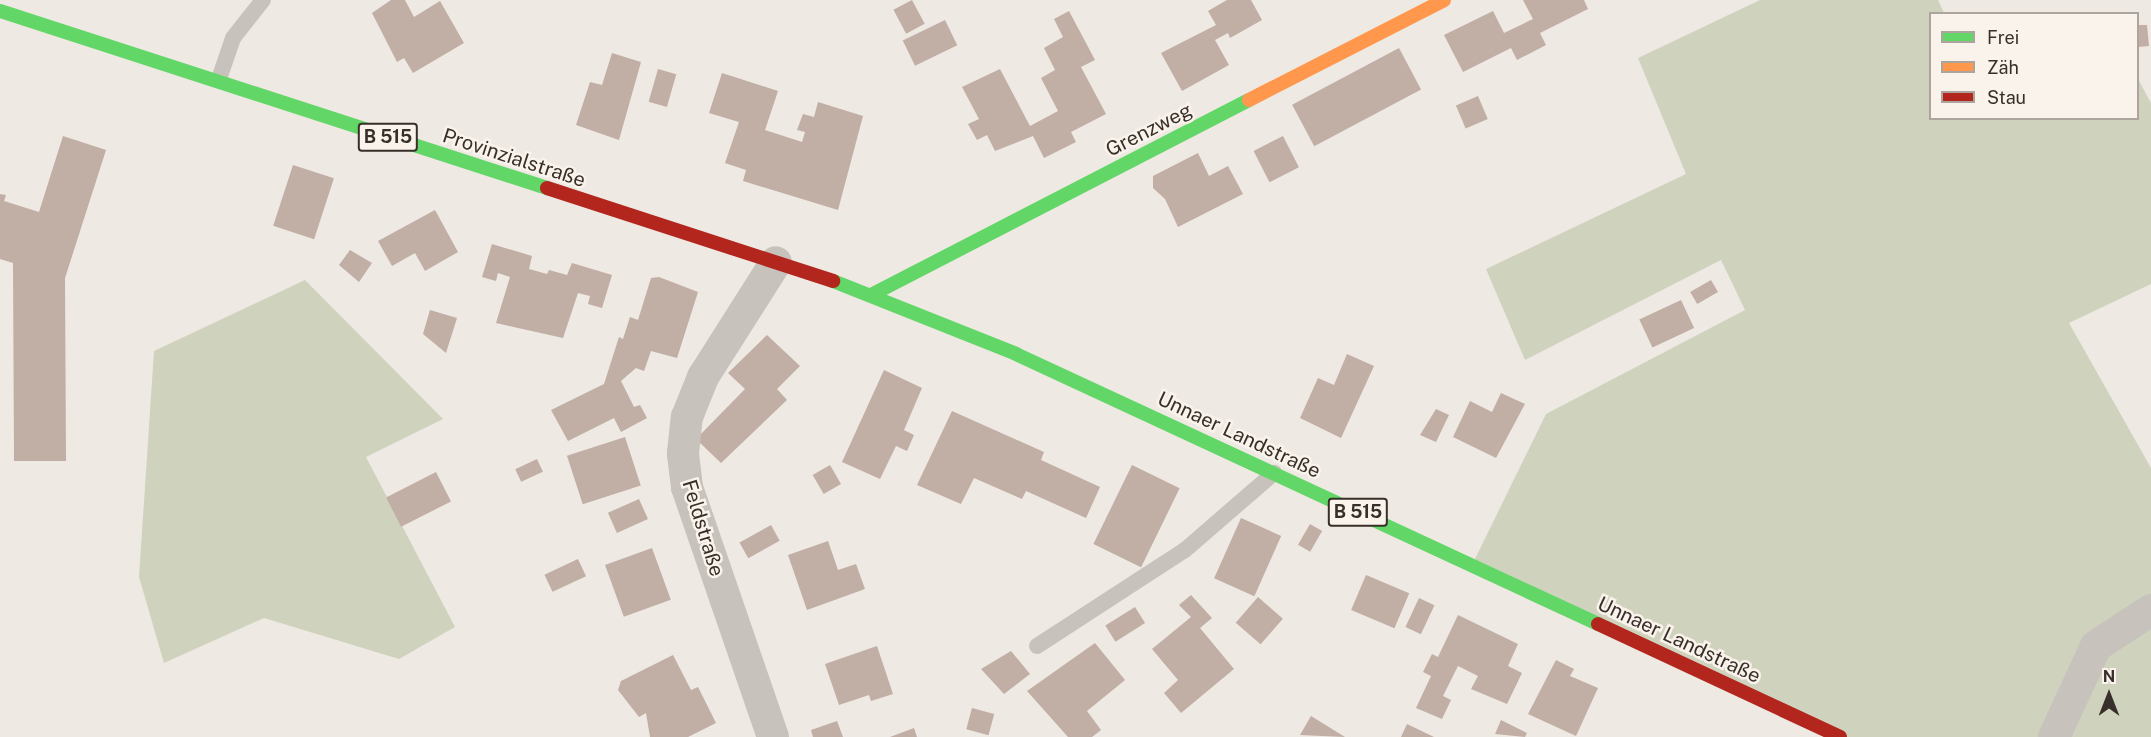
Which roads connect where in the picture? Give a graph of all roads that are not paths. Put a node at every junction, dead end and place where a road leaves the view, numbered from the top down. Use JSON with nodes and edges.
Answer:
{"nodes":[{"id":1,"x":263,"y":0,"type":"edge"},
{"id":2,"x":1444,"y":0,"type":"edge"},
{"id":3,"x":0,"y":11,"type":"edge"},
{"id":4,"x":219,"y":79,"type":"junction"},
{"id":5,"x":776,"y":262,"type":"junction"},
{"id":6,"x":873,"y":294,"type":"junction"},
{"id":7,"x":1274,"y":473,"type":"junction"},
{"id":8,"x":2151,"y":610,"type":"edge"},
{"id":9,"x":1037,"y":646,"type":"dead end"},
{"id":10,"x":773,"y":737,"type":"edge"},
{"id":11,"x":1840,"y":737,"type":"edge"},
{"id":12,"x":2054,"y":737,"type":"edge"}],
"edges":[{"from":1,"to":4,"type":"lane"},
{"from":2,"to":6,"type":"main road","name":"Grenzweg"},
{"from":3,"to":4,"type":"main road","name":"Provinzialstraße","number":"B 515"},
{"from":4,"to":5,"type":"main road","name":"Provinzialstraße","number":"B 515"},
{"from":5,"to":6,"type":"main road","name":"Unnaer Landstraße","number":"B 515"},
{"from":5,"to":10,"type":"street","name":"Feldstraße"},
{"from":6,"to":7,"type":"main road","name":"Unnaer Landstraße","number":"B 515"},
{"from":7,"to":9,"type":"lane"},
{"from":7,"to":11,"type":"main road","name":"Unnaer Landstraße","number":"B 515"},
{"from":8,"to":12,"type":"street"}]}
